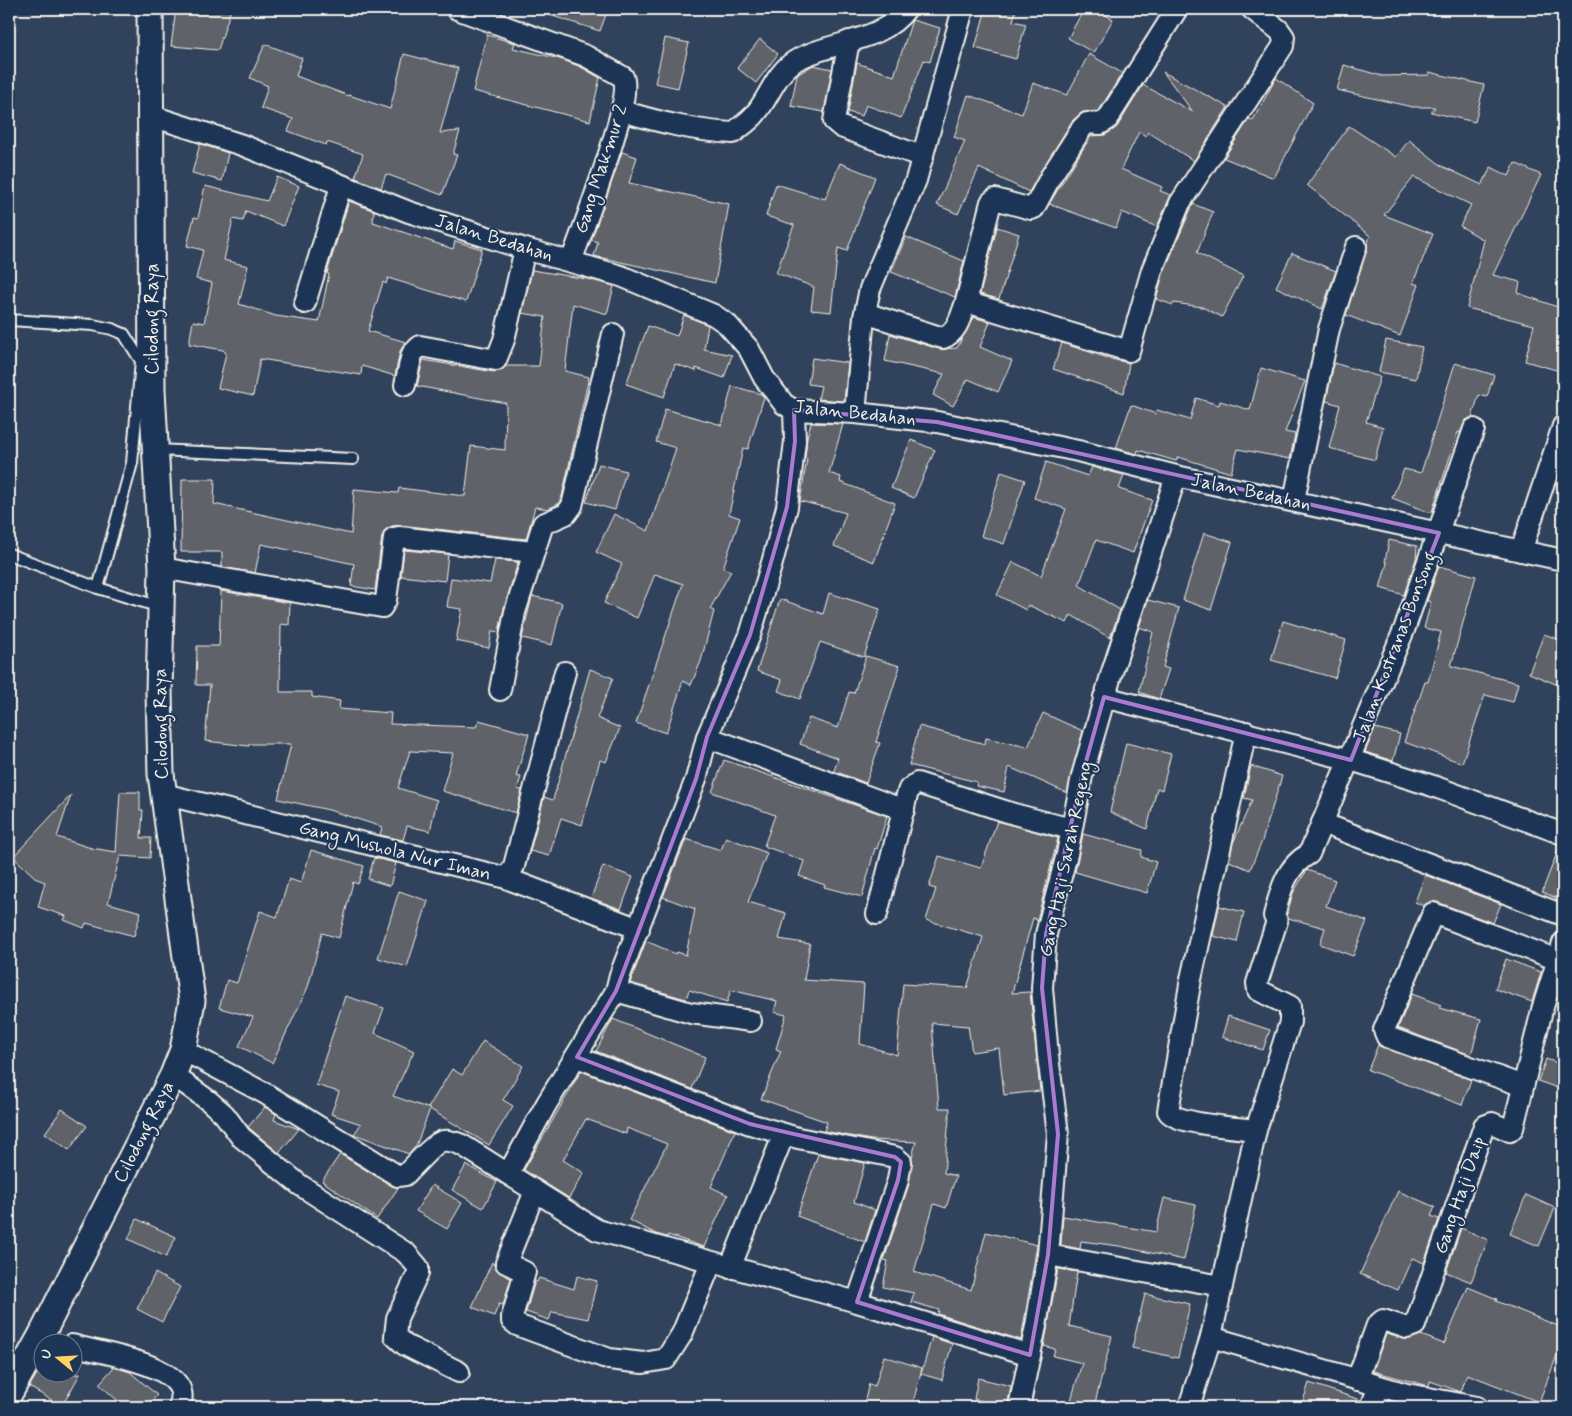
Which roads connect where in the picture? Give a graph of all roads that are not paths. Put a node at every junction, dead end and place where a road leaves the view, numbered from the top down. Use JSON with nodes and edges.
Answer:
{"nodes":[{"id":1,"x":150,"y":9,"type":"edge"},
{"id":2,"x":456,"y":9,"type":"edge"},
{"id":3,"x":906,"y":9,"type":"edge"},
{"id":4,"x":963,"y":9,"type":"edge"},
{"id":5,"x":1177,"y":9,"type":"edge"},
{"id":6,"x":1252,"y":9,"type":"edge"},
{"id":7,"x":849,"y":41,"type":"junction"},
{"id":8,"x":622,"y":111,"type":"junction"},
{"id":9,"x":152,"y":116,"type":"junction"},
{"id":10,"x":923,"y":157,"type":"junction"},
{"id":11,"x":341,"y":186,"type":"junction"},
{"id":12,"x":1356,"y":247,"type":"dead end"},
{"id":13,"x":525,"y":249,"type":"junction"},
{"id":14,"x":571,"y":262,"type":"junction"},
{"id":15,"x":966,"y":302,"type":"junction"},
{"id":16,"x":305,"y":303,"type":"dead end"},
{"id":17,"x":865,"y":313,"type":"junction"},
{"id":18,"x":9,"y":320,"type":"edge"},
{"id":19,"x":613,"y":334,"type":"dead end"},
{"id":20,"x":405,"y":385,"type":"dead end"},
{"id":21,"x":794,"y":410,"type":"junction"},
{"id":22,"x":855,"y":413,"type":"junction"},
{"id":23,"x":1563,"y":426,"type":"edge"},
{"id":24,"x":1474,"y":429,"type":"dead end"},
{"id":25,"x":155,"y":450,"type":"junction"},
{"id":26,"x":353,"y":459,"type":"dead end"},
{"id":27,"x":1176,"y":476,"type":"junction"},
{"id":28,"x":1294,"y":500,"type":"junction"},
{"id":29,"x":1439,"y":534,"type":"junction"},
{"id":30,"x":1521,"y":551,"type":"junction"},
{"id":31,"x":533,"y":552,"type":"junction"},
{"id":32,"x":9,"y":554,"type":"edge"},
{"id":33,"x":1563,"y":560,"type":"edge"},
{"id":34,"x":162,"y":568,"type":"junction"},
{"id":35,"x":98,"y":588,"type":"junction"},
{"id":36,"x":160,"y":607,"type":"junction"},
{"id":37,"x":565,"y":672,"type":"dead end"},
{"id":38,"x":500,"y":690,"type":"dead end"},
{"id":39,"x":1104,"y":697,"type":"junction"},
{"id":40,"x":1246,"y":732,"type":"junction"},
{"id":41,"x":707,"y":737,"type":"junction"},
{"id":42,"x":1351,"y":760,"type":"junction"},
{"id":43,"x":163,"y":794,"type":"junction"},
{"id":44,"x":904,"y":810,"type":"junction"},
{"id":45,"x":1322,"y":823,"type":"junction"},
{"id":46,"x":1071,"y":829,"type":"junction"},
{"id":47,"x":1563,"y":834,"type":"edge"},
{"id":48,"x":503,"y":877,"type":"junction"},
{"id":49,"x":877,"y":914,"type":"dead end"},
{"id":50,"x":1563,"y":915,"type":"edge"},
{"id":51,"x":639,"y":929,"type":"junction"},
{"id":52,"x":1561,"y":952,"type":"edge"},
{"id":53,"x":616,"y":991,"type":"junction"},
{"id":54,"x":750,"y":1021,"type":"dead end"},
{"id":55,"x":183,"y":1050,"type":"junction"},
{"id":56,"x":577,"y":1057,"type":"junction"},
{"id":57,"x":169,"y":1082,"type":"junction"},
{"id":58,"x":1523,"y":1086,"type":"junction"},
{"id":59,"x":1256,"y":1130,"type":"junction"},
{"id":60,"x":784,"y":1134,"type":"junction"},
{"id":61,"x":508,"y":1174,"type":"junction"},
{"id":62,"x":535,"y":1191,"type":"junction"},
{"id":63,"x":1048,"y":1255,"type":"junction"},
{"id":64,"x":711,"y":1263,"type":"junction"},
{"id":65,"x":730,"y":1268,"type":"junction"},
{"id":66,"x":1222,"y":1286,"type":"junction"},
{"id":67,"x":857,"y":1302,"type":"junction"},
{"id":68,"x":43,"y":1332,"type":"junction"},
{"id":69,"x":47,"y":1334,"type":"edge"},
{"id":70,"x":1211,"y":1337,"type":"junction"},
{"id":71,"x":82,"y":1347,"type":"edge"},
{"id":72,"x":1030,"y":1355,"type":"junction"},
{"id":73,"x":459,"y":1372,"type":"dead end"},
{"id":74,"x":1357,"y":1380,"type":"junction"},
{"id":75,"x":1379,"y":1386,"type":"junction"},
{"id":76,"x":10,"y":1388,"type":"edge"},
{"id":77,"x":179,"y":1407,"type":"edge"},
{"id":78,"x":1019,"y":1407,"type":"edge"},
{"id":79,"x":1189,"y":1407,"type":"edge"},
{"id":80,"x":1371,"y":1407,"type":"edge"},
{"id":81,"x":1477,"y":1407,"type":"edge"}],
"edges":[{"from":1,"to":9,"type":"street","name":"Cilodong Raya"},
{"from":2,"to":8,"type":"street","name":"Gang Makmur 2"},
{"from":3,"to":7,"type":"street"},
{"from":4,"to":10,"type":"street"},
{"from":5,"to":15,"type":"street"},
{"from":6,"to":15,"type":"street"},
{"from":7,"to":8,"type":"street"},
{"from":7,"to":10,"type":"street"},
{"from":8,"to":14,"type":"street","name":"Gang Makmur 2"},
{"from":9,"to":11,"type":"street","name":"Jalan Bedahan"},
{"from":9,"to":25,"type":"street","name":"Cilodong Raya"},
{"from":10,"to":17,"type":"street"},
{"from":11,"to":13,"type":"street","name":"Jalan Bedahan"},
{"from":11,"to":16,"type":"street"},
{"from":12,"to":28,"type":"street"},
{"from":13,"to":14,"type":"street","name":"Jalan Bedahan"},
{"from":13,"to":20,"type":"street"},
{"from":14,"to":21,"type":"street","name":"Jalan Bedahan"},
{"from":15,"to":17,"type":"street"},
{"from":17,"to":22,"type":"street"},
{"from":18,"to":35,"type":"lane"},
{"from":19,"to":31,"type":"street"},
{"from":21,"to":22,"type":"street","name":"Jalan Bedahan"},
{"from":21,"to":41,"type":"street"},
{"from":22,"to":27,"type":"street","name":"Jalan Bedahan"},
{"from":23,"to":30,"type":"street"},
{"from":24,"to":29,"type":"street","name":"Jalan Kostranas Bonsong"},
{"from":25,"to":26,"type":"lane"},
{"from":25,"to":34,"type":"street","name":"Cilodong Raya"},
{"from":27,"to":28,"type":"street","name":"Jalan Bedahan"},
{"from":27,"to":39,"type":"street","name":"Gang Haji Sarah Regeng"},
{"from":28,"to":29,"type":"street","name":"Jalan Bedahan"},
{"from":29,"to":30,"type":"street","name":"Jalan Bedahan"},
{"from":29,"to":42,"type":"street","name":"Jalan Kostranas Bonsong"},
{"from":30,"to":33,"type":"street","name":"Jalan Bedahan"},
{"from":31,"to":34,"type":"street"},
{"from":31,"to":38,"type":"street"},
{"from":32,"to":35,"type":"lane"},
{"from":34,"to":36,"type":"street","name":"Cilodong Raya"},
{"from":35,"to":36,"type":"lane"},
{"from":36,"to":43,"type":"street","name":"Cilodong Raya"},
{"from":37,"to":48,"type":"street","name":"Gang Mushola Nur Iman"},
{"from":39,"to":40,"type":"street"},
{"from":39,"to":46,"type":"street","name":"Gang Haji Sarah Regeng"},
{"from":40,"to":42,"type":"street"},
{"from":40,"to":59,"type":"street"},
{"from":41,"to":44,"type":"street"},
{"from":41,"to":51,"type":"street"},
{"from":42,"to":45,"type":"street","name":"Jalan Kostranas Bonsong"},
{"from":42,"to":47,"type":"street"},
{"from":43,"to":48,"type":"street","name":"Gang Mushola Nur Iman"},
{"from":43,"to":55,"type":"street","name":"Cilodong Raya"},
{"from":44,"to":46,"type":"street"},
{"from":44,"to":49,"type":"street"},
{"from":45,"to":50,"type":"street"},
{"from":45,"to":59,"type":"street","name":"Jalan Kostranas Bonsong"},
{"from":46,"to":63,"type":"street","name":"Gang Haji Sarah Regeng"},
{"from":48,"to":51,"type":"street"},
{"from":51,"to":53,"type":"street"},
{"from":52,"to":58,"type":"street","name":"Gang Haji Daip"},
{"from":52,"to":58,"type":"street"},
{"from":53,"to":54,"type":"street"},
{"from":53,"to":56,"type":"street"},
{"from":55,"to":57,"type":"street","name":"Cilodong Raya"},
{"from":55,"to":61,"type":"street"},
{"from":56,"to":60,"type":"street"},
{"from":56,"to":61,"type":"street"},
{"from":57,"to":68,"type":"street","name":"Cilodong Raya"},
{"from":57,"to":73,"type":"street"},
{"from":58,"to":74,"type":"street","name":"Gang Haji Daip"},
{"from":59,"to":66,"type":"street"},
{"from":60,"to":65,"type":"street"},
{"from":60,"to":67,"type":"street"},
{"from":61,"to":62,"type":"street"},
{"from":62,"to":64,"type":"street"},
{"from":62,"to":64,"type":"street"},
{"from":63,"to":66,"type":"street"},
{"from":63,"to":72,"type":"street","name":"Gang Haji Sarah Regeng"},
{"from":64,"to":65,"type":"street"},
{"from":65,"to":67,"type":"street"},
{"from":66,"to":70,"type":"street"},
{"from":67,"to":72,"type":"street"},
{"from":68,"to":69,"type":"street"},
{"from":68,"to":76,"type":"street","name":"Cilodong Raya"},
{"from":70,"to":74,"type":"street"},
{"from":70,"to":79,"type":"street"},
{"from":71,"to":77,"type":"street"},
{"from":72,"to":78,"type":"street","name":"Gang Haji Sarah Regeng"},
{"from":74,"to":75,"type":"street"},
{"from":75,"to":80,"type":"street"},
{"from":75,"to":81,"type":"street"}]}
